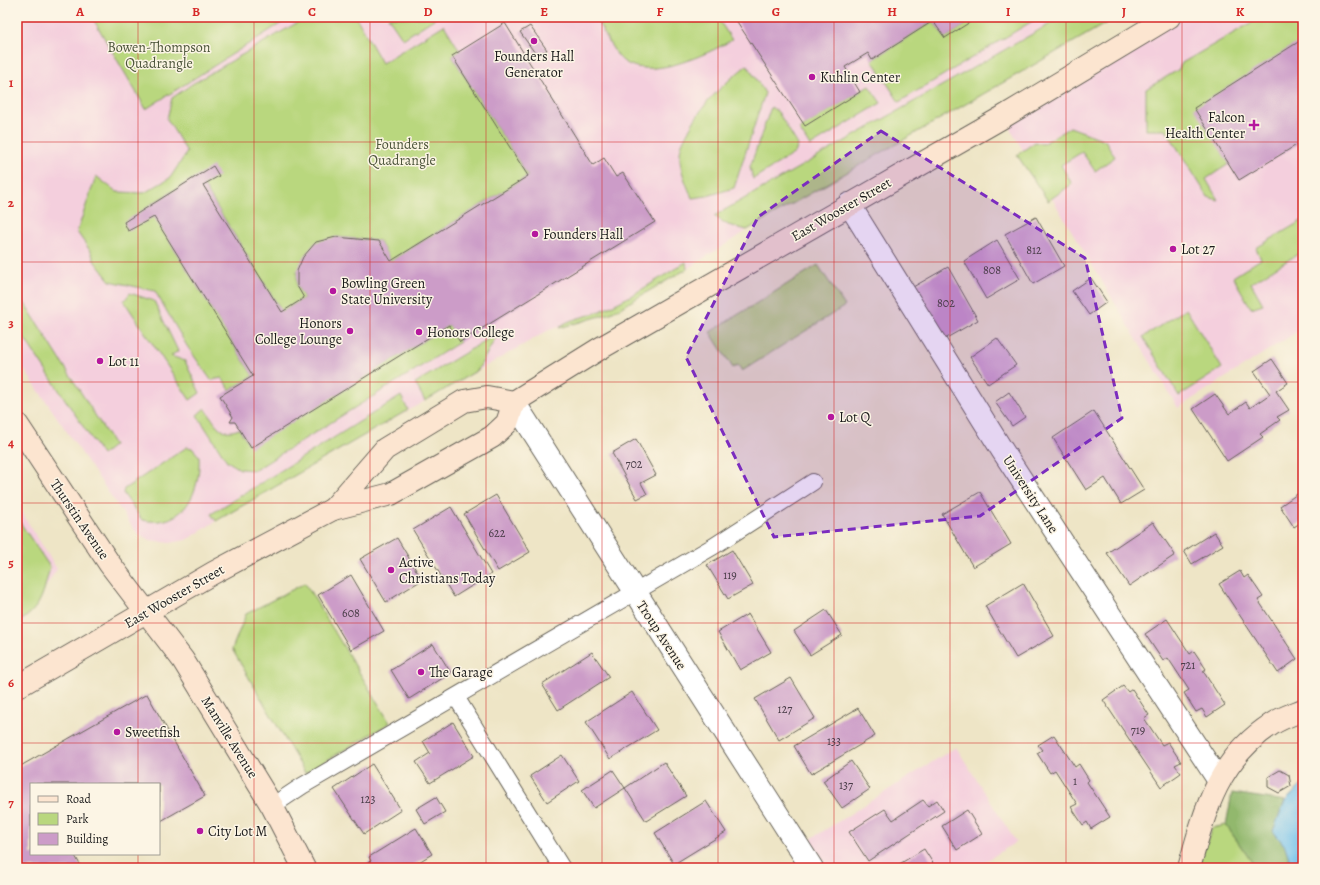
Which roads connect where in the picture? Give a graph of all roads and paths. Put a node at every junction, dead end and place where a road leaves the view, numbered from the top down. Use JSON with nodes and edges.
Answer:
{"nodes":[{"id":1,"x":1169,"y":17,"type":"edge"},
{"id":2,"x":849,"y":204,"type":"junction"},
{"id":3,"x":514,"y":402,"type":"junction"},
{"id":4,"x":17,"y":424,"type":"edge"},
{"id":5,"x":813,"y":482,"type":"dead end"},
{"id":6,"x":333,"y":509,"type":"junction"},
{"id":7,"x":635,"y":593,"type":"junction"},
{"id":8,"x":146,"y":612,"type":"junction"},
{"id":9,"x":17,"y":687,"type":"edge"},
{"id":10,"x":456,"y":697,"type":"junction"},
{"id":11,"x":1303,"y":710,"type":"edge"},
{"id":12,"x":1219,"y":780,"type":"junction"},
{"id":13,"x":272,"y":806,"type":"junction"},
{"id":14,"x":304,"y":868,"type":"edge"},
{"id":15,"x":562,"y":868,"type":"edge"},
{"id":16,"x":812,"y":868,"type":"edge"},
{"id":17,"x":1189,"y":868,"type":"edge"}],
"edges":[{"from":1,"to":2,"type":"main road","name":"East Wooster Street"},
{"from":2,"to":3,"type":"main road","name":"East Wooster Street"},
{"from":2,"to":12,"type":"street","name":"University Lane"},
{"from":3,"to":6,"type":"main road","name":"East Wooster Street"},
{"from":3,"to":6,"type":"main road","name":"East Wooster Street"},
{"from":3,"to":7,"type":"street","name":"Troup Avenue"},
{"from":4,"to":8,"type":"main road","name":"Thurstin Avenue"},
{"from":5,"to":7,"type":"lane"},
{"from":6,"to":8,"type":"main road","name":"East Wooster Street"},
{"from":7,"to":10,"type":"lane"},
{"from":7,"to":16,"type":"street","name":"Troup Avenue"},
{"from":8,"to":9,"type":"main road","name":"East Wooster Street"},
{"from":8,"to":13,"type":"main road","name":"Manville Avenue"},
{"from":10,"to":13,"type":"lane"},
{"from":10,"to":15,"type":"lane"},
{"from":11,"to":12,"type":"main road"},
{"from":12,"to":17,"type":"main road"},
{"from":13,"to":14,"type":"main road","name":"Manville Avenue"}]}
